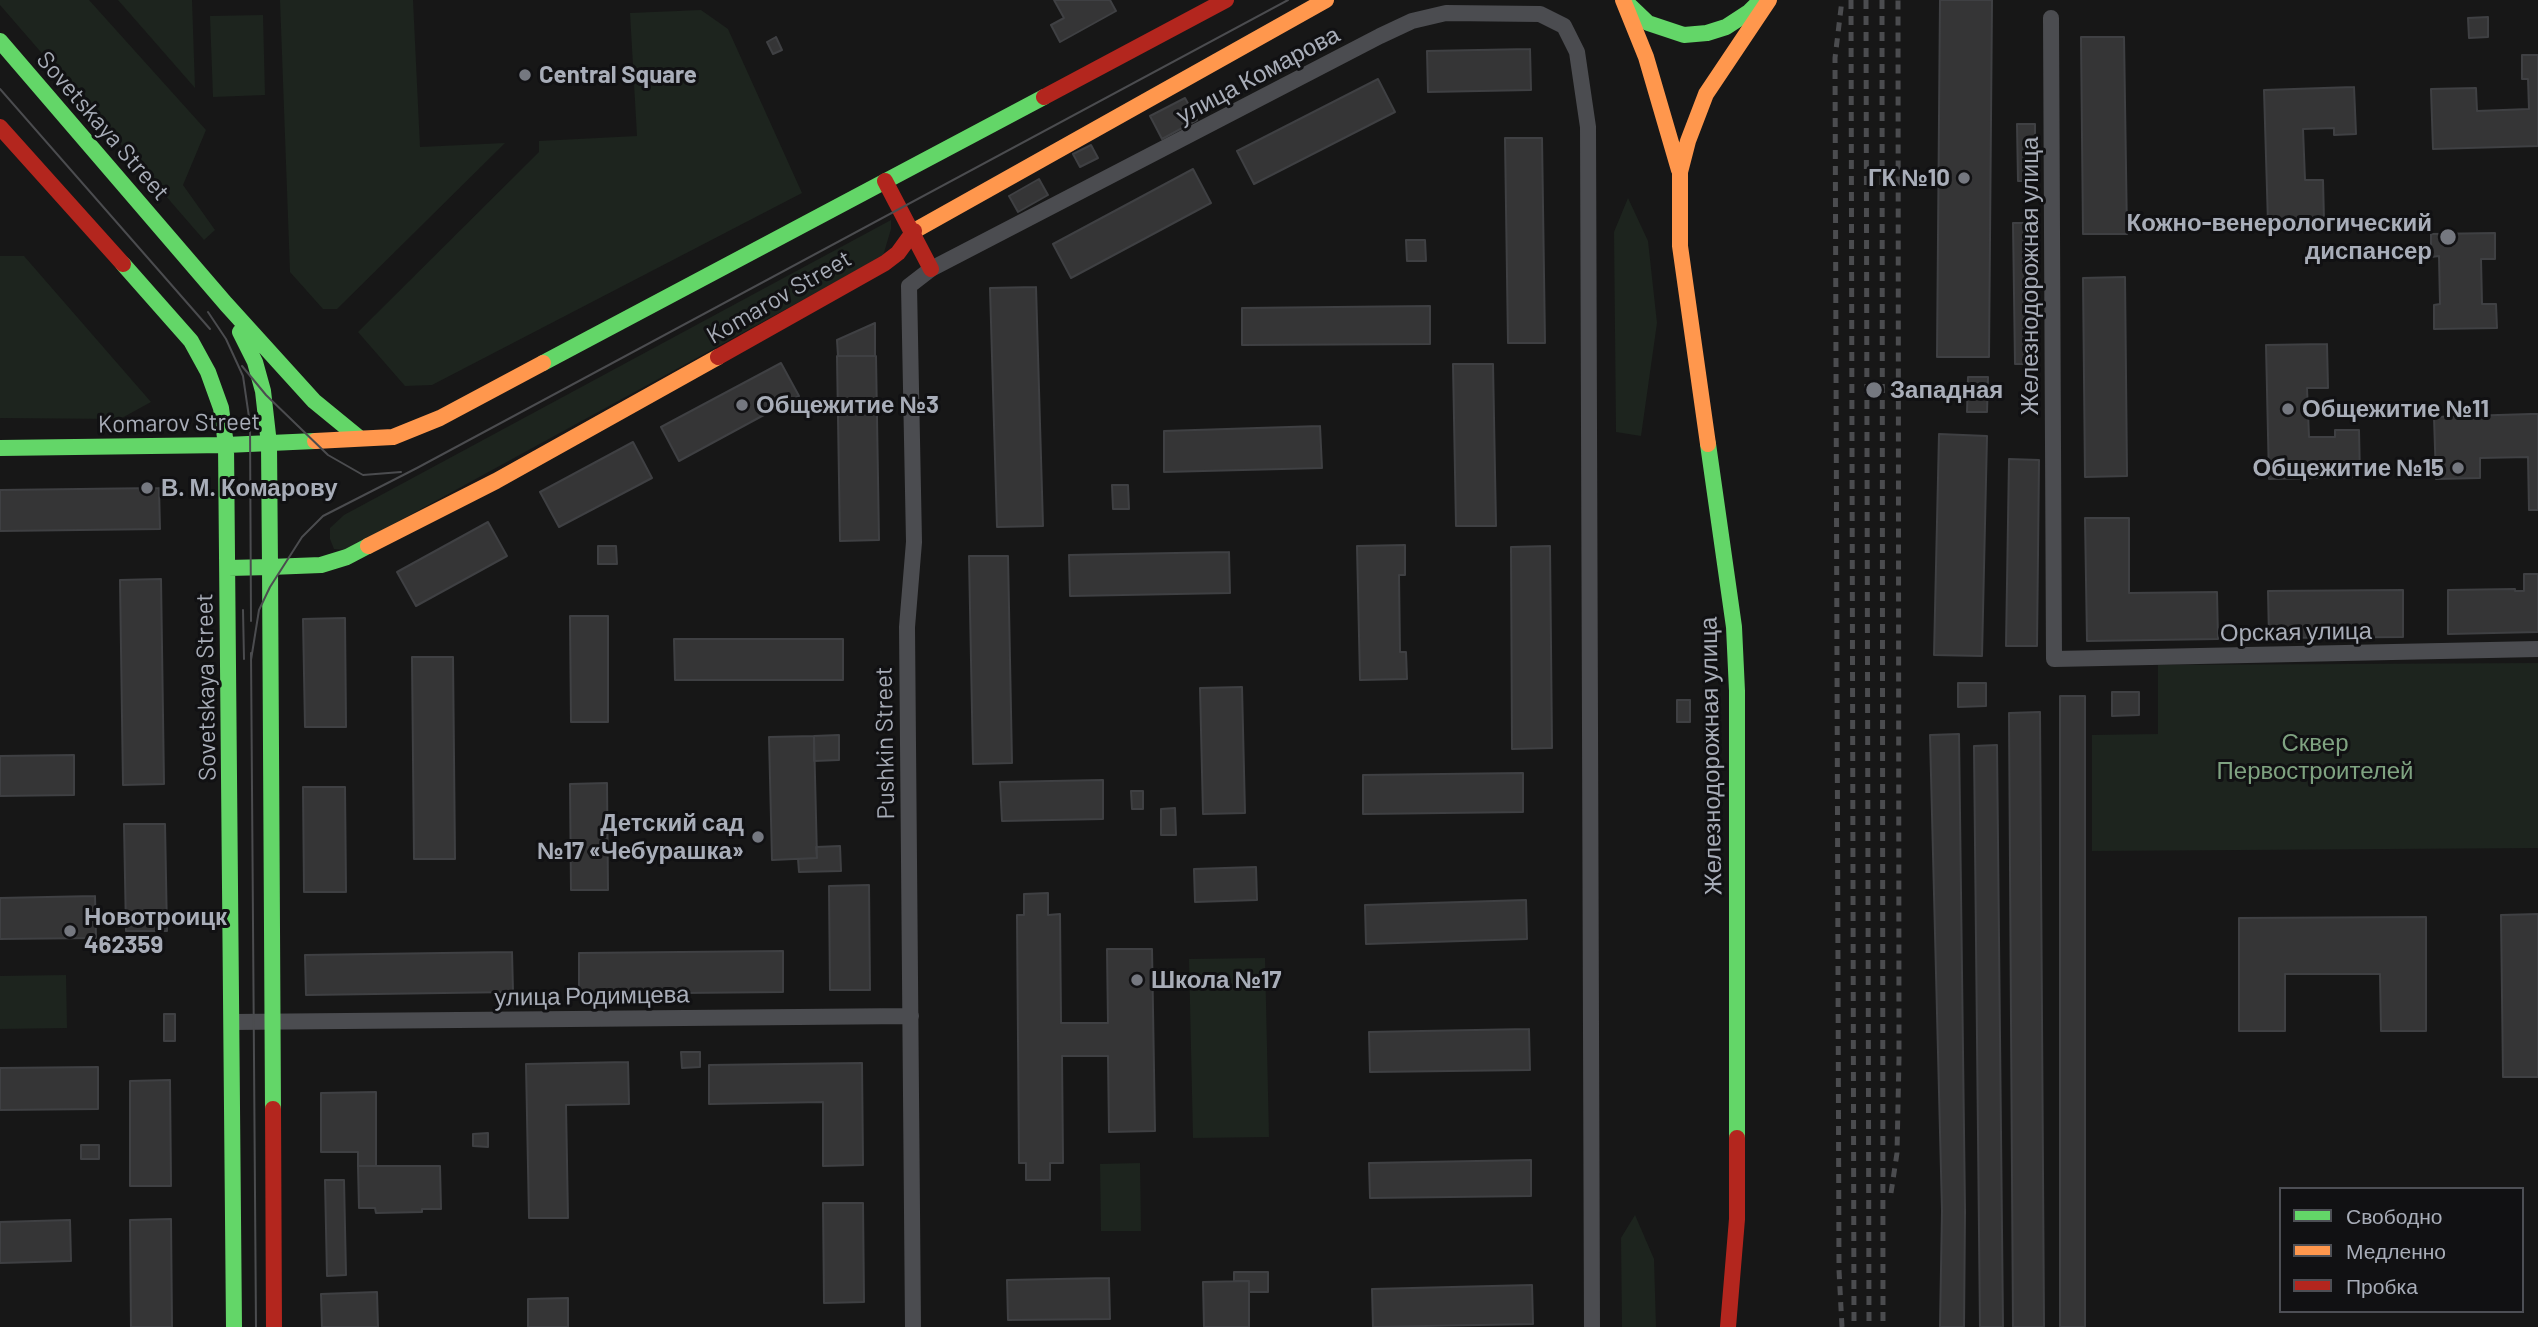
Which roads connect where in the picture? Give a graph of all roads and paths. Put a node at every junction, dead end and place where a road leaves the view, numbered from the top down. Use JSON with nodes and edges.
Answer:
{"nodes":[{"id":1,"x":1226,"y":0,"type":"edge"},
{"id":2,"x":1326,"y":0,"type":"edge"},
{"id":3,"x":1623,"y":0,"type":"edge"},
{"id":4,"x":1761,"y":0,"type":"edge"},
{"id":5,"x":1769,"y":0,"type":"edge"},
{"id":6,"x":2051,"y":18,"type":"dead end"},
{"id":7,"x":0,"y":41,"type":"edge"},
{"id":8,"x":0,"y":127,"type":"edge"},
{"id":9,"x":1680,"y":172,"type":"junction"},
{"id":10,"x":886,"y":181,"type":"junction"},
{"id":11,"x":912,"y":232,"type":"junction"},
{"id":12,"x":931,"y":269,"type":"junction"},
{"id":13,"x":226,"y":304,"type":"junction"},
{"id":14,"x":358,"y":437,"type":"junction"},
{"id":15,"x":269,"y":444,"type":"junction"},
{"id":16,"x":226,"y":445,"type":"junction"},
{"id":17,"x":0,"y":448,"type":"edge"},
{"id":18,"x":270,"y":567,"type":"junction"},
{"id":19,"x":228,"y":568,"type":"junction"},
{"id":20,"x":2538,"y":649,"type":"edge"},
{"id":21,"x":2054,"y":659,"type":"joint"},
{"id":22,"x":911,"y":1016,"type":"junction"},
{"id":23,"x":232,"y":1022,"type":"junction"},
{"id":24,"x":272,"y":1022,"type":"junction"},
{"id":25,"x":234,"y":1327,"type":"edge"},
{"id":26,"x":274,"y":1327,"type":"edge"},
{"id":27,"x":913,"y":1327,"type":"edge"},
{"id":28,"x":1592,"y":1327,"type":"edge"},
{"id":29,"x":1728,"y":1327,"type":"edge"}],
"edges":[{"from":1,"to":10,"type":"main road","name":"Komarov Street"},
{"from":2,"to":11,"type":"main road","name":"Komarov Street"},
{"from":3,"to":4,"type":"main road"},
{"from":3,"to":9,"type":"main road"},
{"from":5,"to":9,"type":"main road","name":"Железнодорожная улица"},
{"from":6,"to":21,"type":"street","name":"Железнодорожная улица"},
{"from":7,"to":13,"type":"main road","name":"Sovetskaya Street"},
{"from":8,"to":16,"type":"main road","name":"Sovetskaya Street"},
{"from":9,"to":29,"type":"main road","name":"Железнодорожная улица"},
{"from":10,"to":11,"type":"main road"},
{"from":10,"to":14,"type":"main road","name":"Komarov Street"},
{"from":11,"to":12,"type":"main road"},
{"from":11,"to":18,"type":"main road","name":"Komarov Street"},
{"from":12,"to":22,"type":"street","name":"Pushkin Street"},
{"from":12,"to":28,"type":"street","name":"улица Комарова"},
{"from":13,"to":14,"type":"main road","name":"Sovetskaya Street"},
{"from":13,"to":15,"type":"main road","name":"Sovetskaya Street"},
{"from":14,"to":15,"type":"main road","name":"Komarov Street"},
{"from":15,"to":16,"type":"main road","name":"Komarov Street"},
{"from":15,"to":18,"type":"main road","name":"Sovetskaya Street"},
{"from":16,"to":17,"type":"main road","name":"Komarov Street"},
{"from":16,"to":19,"type":"main road","name":"Sovetskaya Street"},
{"from":18,"to":19,"type":"main road","name":"Komarov Street"},
{"from":18,"to":24,"type":"main road","name":"Sovetskaya Street"},
{"from":19,"to":23,"type":"main road","name":"Sovetskaya Street"},
{"from":20,"to":21,"type":"street","name":"Орская улица"},
{"from":22,"to":24,"type":"street","name":"улица Родимцева"},
{"from":22,"to":27,"type":"street","name":"Pushkin Street"},
{"from":23,"to":24,"type":"street","name":"улица Родимцева"},
{"from":23,"to":25,"type":"main road","name":"Sovetskaya Street"},
{"from":24,"to":26,"type":"main road","name":"Sovetskaya Street"}]}
